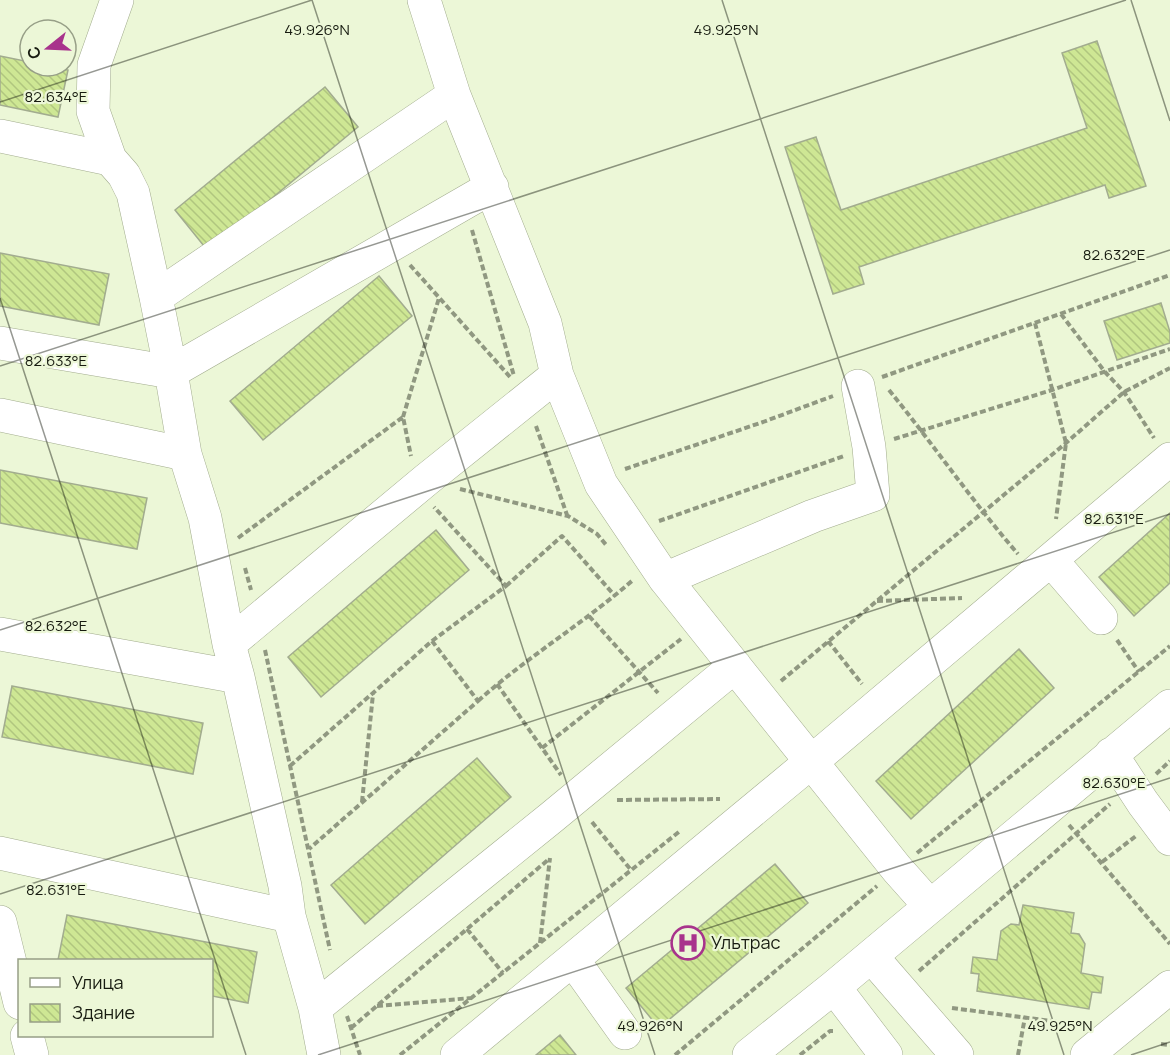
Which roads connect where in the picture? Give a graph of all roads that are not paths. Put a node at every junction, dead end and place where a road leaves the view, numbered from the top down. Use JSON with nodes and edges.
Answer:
{"nodes":[{"id":1,"x":117,"y":0,"type":"edge"},
{"id":2,"x":424,"y":0,"type":"edge"},
{"id":3,"x":454,"y":95,"type":"junction"},
{"id":4,"x":0,"y":136,"type":"edge"},
{"id":5,"x":110,"y":159,"type":"junction"},
{"id":6,"x":478,"y":195,"type":"junction"},
{"id":7,"x":156,"y":297,"type":"junction"},
{"id":8,"x":0,"y":343,"type":"edge"},
{"id":9,"x":171,"y":372,"type":"junction"},
{"id":10,"x":557,"y":375,"type":"junction"},
{"id":11,"x":869,"y":382,"type":"road end"},
{"id":12,"x":0,"y":415,"type":"edge"},
{"id":13,"x":1166,"y":447,"type":"edge"},
{"id":14,"x":185,"y":454,"type":"junction"},
{"id":15,"x":1035,"y":558,"type":"junction"},
{"id":16,"x":653,"y":583,"type":"junction"},
{"id":17,"x":1101,"y":618,"type":"road end"},
{"id":18,"x":0,"y":634,"type":"edge"},
{"id":19,"x":229,"y":644,"type":"junction"},
{"id":20,"x":735,"y":666,"type":"junction"},
{"id":21,"x":238,"y":677,"type":"junction"},
{"id":22,"x":1170,"y":706,"type":"edge"},
{"id":23,"x":1111,"y":754,"type":"junction"},
{"id":24,"x":811,"y":762,"type":"junction"},
{"id":25,"x":1156,"y":836,"type":"edge"},
{"id":26,"x":0,"y":852,"type":"edge"},
{"id":27,"x":930,"y":906,"type":"junction"},
{"id":28,"x":289,"y":916,"type":"junction"},
{"id":29,"x":0,"y":922,"type":"edge"},
{"id":30,"x":871,"y":956,"type":"junction"},
{"id":31,"x":573,"y":960,"type":"junction"},
{"id":32,"x":834,"y":987,"type":"junction"},
{"id":33,"x":1170,"y":987,"type":"edge"},
{"id":34,"x":18,"y":995,"type":"edge"},
{"id":35,"x":327,"y":998,"type":"junction"},
{"id":36,"x":625,"y":1032,"type":"dead end"},
{"id":37,"x":28,"y":1037,"type":"edge"},
{"id":38,"x":1089,"y":1041,"type":"edge"},
{"id":39,"x":322,"y":1049,"type":"edge"},
{"id":40,"x":32,"y":1055,"type":"edge"},
{"id":41,"x":457,"y":1055,"type":"edge"},
{"id":42,"x":748,"y":1055,"type":"edge"},
{"id":43,"x":886,"y":1055,"type":"edge"},
{"id":44,"x":957,"y":1055,"type":"edge"}],
"edges":[{"from":1,"to":5,"type":"lane"},
{"from":2,"to":3,"type":"lane"},
{"from":3,"to":6,"type":"lane"},
{"from":3,"to":7,"type":"lane"},
{"from":4,"to":5,"type":"lane"},
{"from":5,"to":7,"type":"lane"},
{"from":6,"to":9,"type":"lane"},
{"from":6,"to":10,"type":"lane"},
{"from":7,"to":9,"type":"lane"},
{"from":8,"to":9,"type":"lane"},
{"from":9,"to":14,"type":"lane"},
{"from":10,"to":16,"type":"lane"},
{"from":10,"to":19,"type":"lane"},
{"from":11,"to":16,"type":"lane"},
{"from":12,"to":14,"type":"lane"},
{"from":13,"to":15,"type":"lane"},
{"from":14,"to":19,"type":"lane"},
{"from":15,"to":17,"type":"lane"},
{"from":15,"to":24,"type":"lane"},
{"from":16,"to":20,"type":"lane"},
{"from":18,"to":21,"type":"lane"},
{"from":19,"to":21,"type":"lane"},
{"from":20,"to":24,"type":"lane"},
{"from":20,"to":35,"type":"lane"},
{"from":21,"to":28,"type":"lane"},
{"from":22,"to":23,"type":"lane"},
{"from":23,"to":25,"type":"lane"},
{"from":23,"to":27,"type":"lane"},
{"from":24,"to":27,"type":"lane"},
{"from":24,"to":31,"type":"lane"},
{"from":26,"to":28,"type":"lane"},
{"from":27,"to":30,"type":"lane"},
{"from":28,"to":35,"type":"lane"},
{"from":29,"to":34,"type":"lane"},
{"from":30,"to":32,"type":"lane"},
{"from":30,"to":44,"type":"lane"},
{"from":31,"to":36,"type":"lane"},
{"from":31,"to":41,"type":"lane"},
{"from":32,"to":42,"type":"lane"},
{"from":32,"to":43,"type":"lane"},
{"from":33,"to":38,"type":"lane"},
{"from":35,"to":39,"type":"lane"},
{"from":37,"to":40,"type":"lane"}]}
